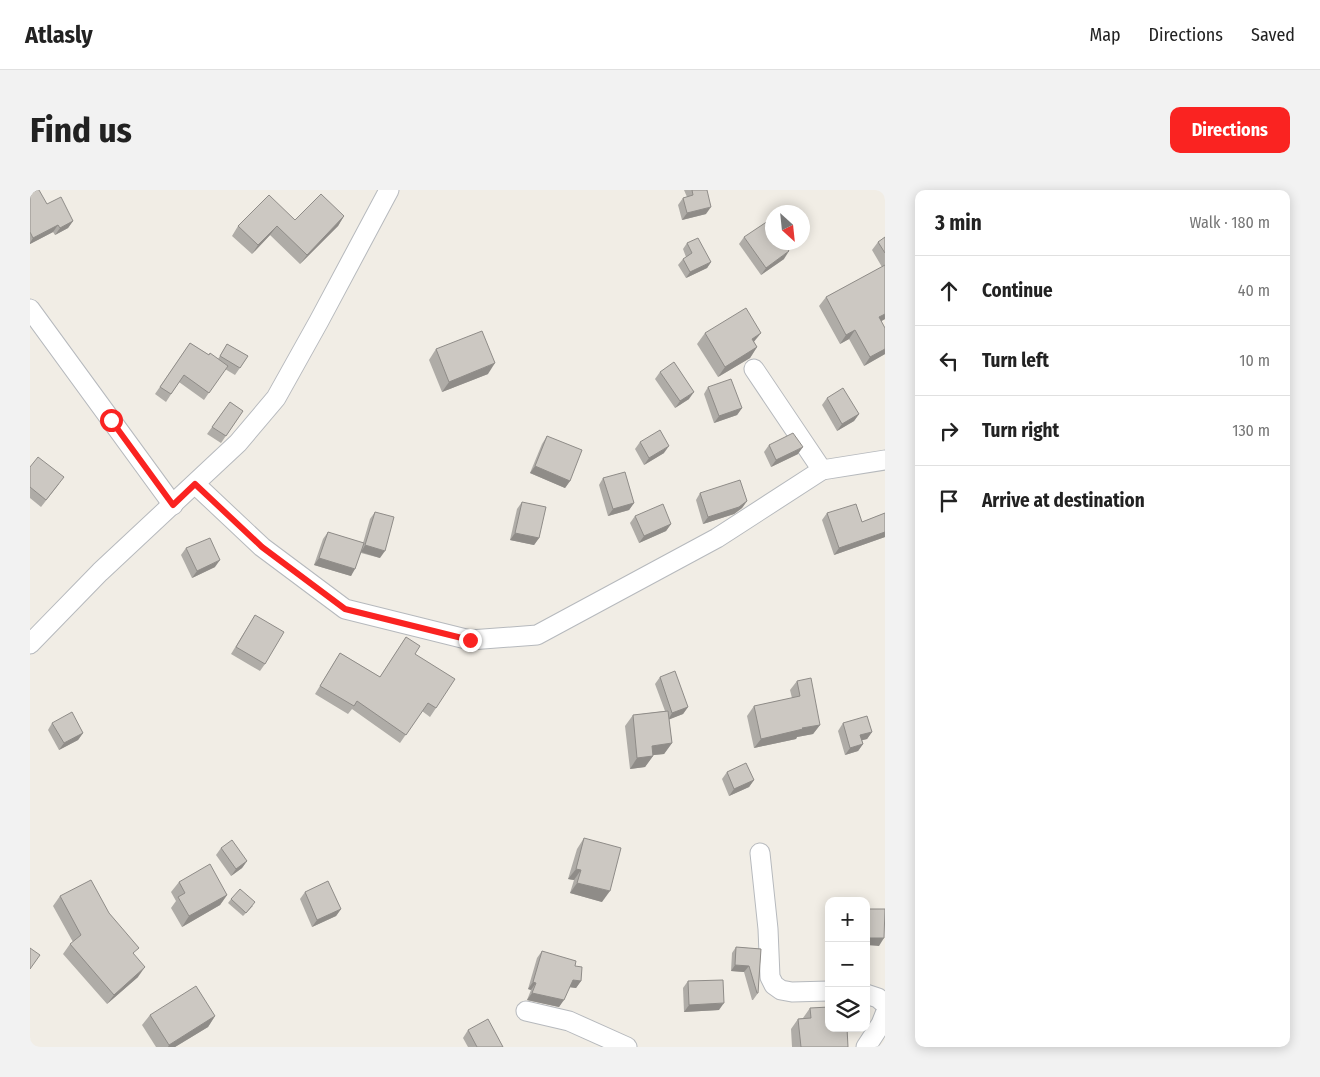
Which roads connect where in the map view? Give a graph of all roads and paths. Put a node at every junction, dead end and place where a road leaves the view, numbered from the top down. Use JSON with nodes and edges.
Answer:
{"nodes":[{"id":1,"x":389,"y":190,"type":"edge"},
{"id":2,"x":30,"y":309,"type":"edge"},
{"id":3,"x":754,"y":369,"type":"dead end"},
{"id":4,"x":885,"y":460,"type":"edge"},
{"id":5,"x":822,"y":470,"type":"junction"},
{"id":6,"x":195,"y":484,"type":"junction"},
{"id":7,"x":173,"y":505,"type":"junction"},
{"id":8,"x":30,"y":644,"type":"edge"},
{"id":9,"x":760,"y":854,"type":"dead end"},
{"id":10,"x":825,"y":992,"type":"edge"},
{"id":11,"x":870,"y":995,"type":"edge"},
{"id":12,"x":885,"y":1004,"type":"edge"},
{"id":13,"x":526,"y":1011,"type":"dead end"},
{"id":14,"x":885,"y":1014,"type":"edge"},
{"id":15,"x":627,"y":1047,"type":"edge"},
{"id":16,"x":866,"y":1047,"type":"edge"}],
"edges":[{"from":1,"to":6,"type":"street"},
{"from":2,"to":7,"type":"street"},
{"from":3,"to":5,"type":"street"},
{"from":4,"to":5,"type":"street"},
{"from":5,"to":6,"type":"street"},
{"from":6,"to":7,"type":"street"},
{"from":7,"to":8,"type":"street"},
{"from":9,"to":10,"type":"street"},
{"from":11,"to":12,"type":"street"},
{"from":13,"to":15,"type":"street"},
{"from":14,"to":16,"type":"street"}]}
